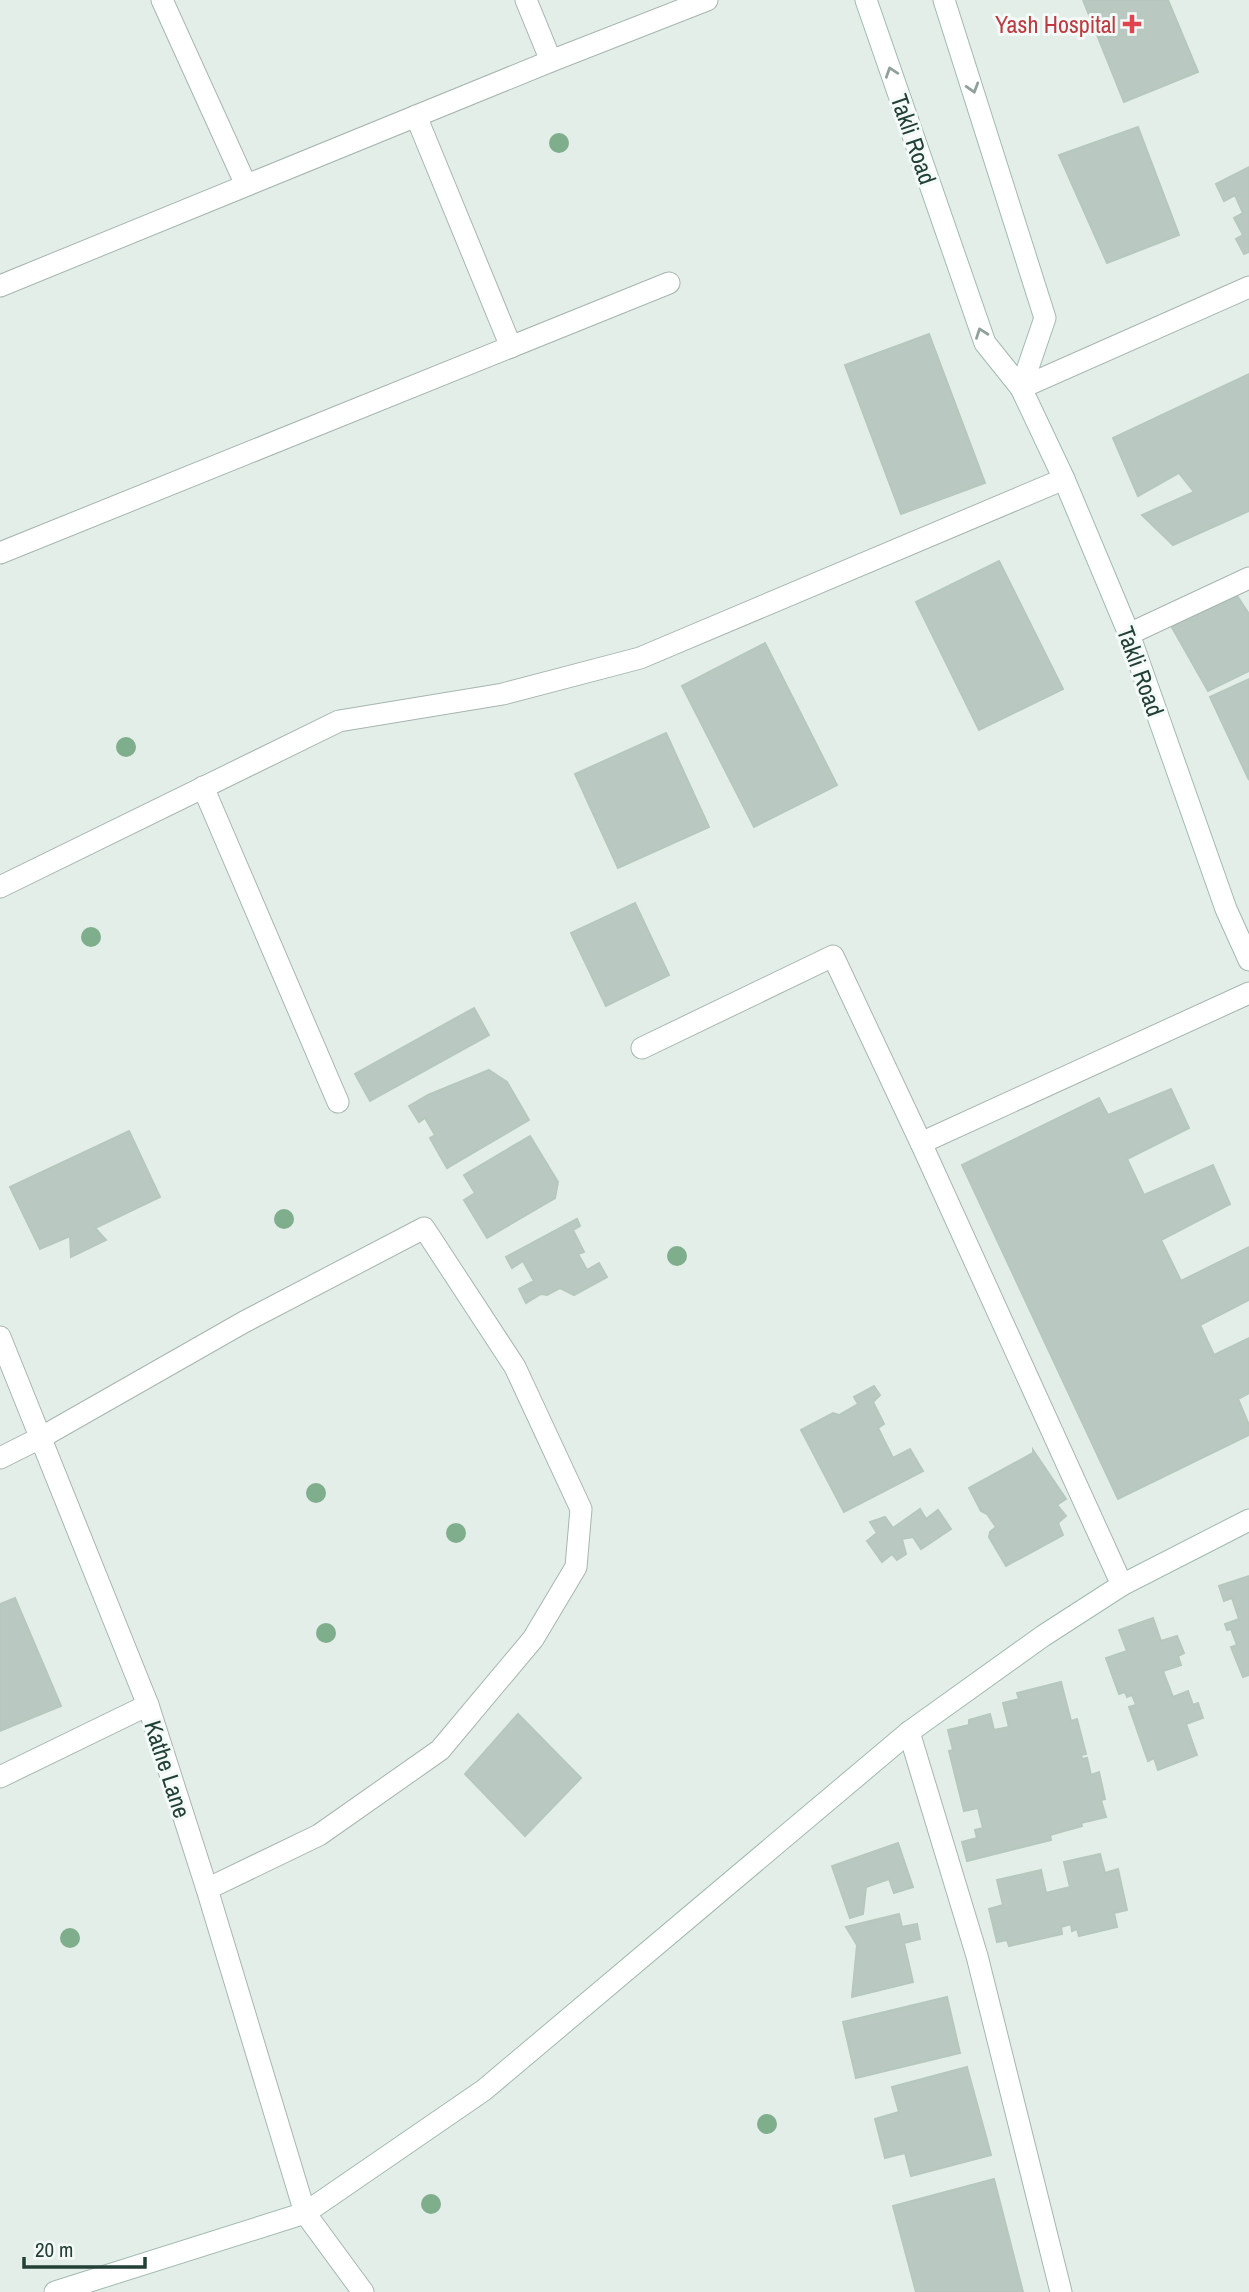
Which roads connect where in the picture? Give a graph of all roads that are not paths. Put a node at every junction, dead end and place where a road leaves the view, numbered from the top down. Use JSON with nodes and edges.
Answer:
{"nodes":[{"id":1,"x":162,"y":0,"type":"edge"},
{"id":2,"x":526,"y":0,"type":"edge"},
{"id":3,"x":707,"y":0,"type":"edge"},
{"id":4,"x":944,"y":0,"type":"edge"},
{"id":5,"x":869,"y":1,"type":"edge"},
{"id":6,"x":551,"y":61,"type":"junction"},
{"id":7,"x":416,"y":116,"type":"junction"},
{"id":8,"x":246,"y":185,"type":"junction"},
{"id":9,"x":669,"y":283,"type":"dead end"},
{"id":10,"x":0,"y":286,"type":"edge"},
{"id":11,"x":1249,"y":287,"type":"edge"},
{"id":12,"x":511,"y":347,"type":"junction"},
{"id":13,"x":1021,"y":388,"type":"junction"},
{"id":14,"x":1064,"y":480,"type":"junction"},
{"id":15,"x":0,"y":554,"type":"edge"},
{"id":16,"x":1249,"y":578,"type":"edge"},
{"id":17,"x":1129,"y":634,"type":"junction"},
{"id":18,"x":204,"y":787,"type":"junction"},
{"id":19,"x":0,"y":887,"type":"edge"},
{"id":20,"x":1249,"y":960,"type":"edge"},
{"id":21,"x":1249,"y":993,"type":"edge"},
{"id":22,"x":642,"y":1048,"type":"dead end"},
{"id":23,"x":338,"y":1102,"type":"dead end"},
{"id":24,"x":921,"y":1143,"type":"junction"},
{"id":25,"x":0,"y":1337,"type":"edge"},
{"id":26,"x":42,"y":1437,"type":"junction"},
{"id":27,"x":0,"y":1458,"type":"edge"},
{"id":28,"x":1249,"y":1520,"type":"edge"},
{"id":29,"x":1122,"y":1585,"type":"junction"},
{"id":30,"x":148,"y":1705,"type":"junction"},
{"id":31,"x":909,"y":1732,"type":"junction"},
{"id":32,"x":0,"y":1777,"type":"edge"},
{"id":33,"x":207,"y":1889,"type":"junction"},
{"id":34,"x":305,"y":2213,"type":"junction"},
{"id":35,"x":55,"y":2292,"type":"edge"},
{"id":36,"x":363,"y":2292,"type":"edge"},
{"id":37,"x":1060,"y":2292,"type":"edge"}],
"edges":[{"from":1,"to":8,"type":"street"},
{"from":2,"to":6,"type":"street"},
{"from":3,"to":6,"type":"street"},
{"from":4,"to":13,"type":"street","one_way":true},
{"from":13,"to":5,"type":"street","name":"Takli Road","one_way":true},
{"from":6,"to":7,"type":"street"},
{"from":7,"to":8,"type":"street"},
{"from":7,"to":12,"type":"street"},
{"from":8,"to":10,"type":"street"},
{"from":9,"to":12,"type":"street"},
{"from":11,"to":13,"type":"street"},
{"from":12,"to":15,"type":"street"},
{"from":13,"to":14,"type":"street","name":"Takli Road"},
{"from":14,"to":17,"type":"street","name":"Takli Road"},
{"from":14,"to":18,"type":"street"},
{"from":16,"to":17,"type":"street"},
{"from":17,"to":20,"type":"street","name":"Takli Road"},
{"from":18,"to":19,"type":"street"},
{"from":18,"to":23,"type":"street"},
{"from":21,"to":24,"type":"street"},
{"from":22,"to":24,"type":"street"},
{"from":24,"to":29,"type":"street"},
{"from":25,"to":26,"type":"street","name":"Kathe Lane"},
{"from":26,"to":27,"type":"street"},
{"from":26,"to":30,"type":"street","name":"Kathe Lane"},
{"from":26,"to":33,"type":"street"},
{"from":28,"to":29,"type":"street"},
{"from":29,"to":31,"type":"street"},
{"from":30,"to":32,"type":"street"},
{"from":30,"to":33,"type":"street","name":"Kathe Lane"},
{"from":31,"to":34,"type":"street"},
{"from":31,"to":37,"type":"street"},
{"from":33,"to":34,"type":"street","name":"Kathe Lane"},
{"from":34,"to":35,"type":"street"},
{"from":34,"to":36,"type":"street","name":"Kathe Lane"}]}
